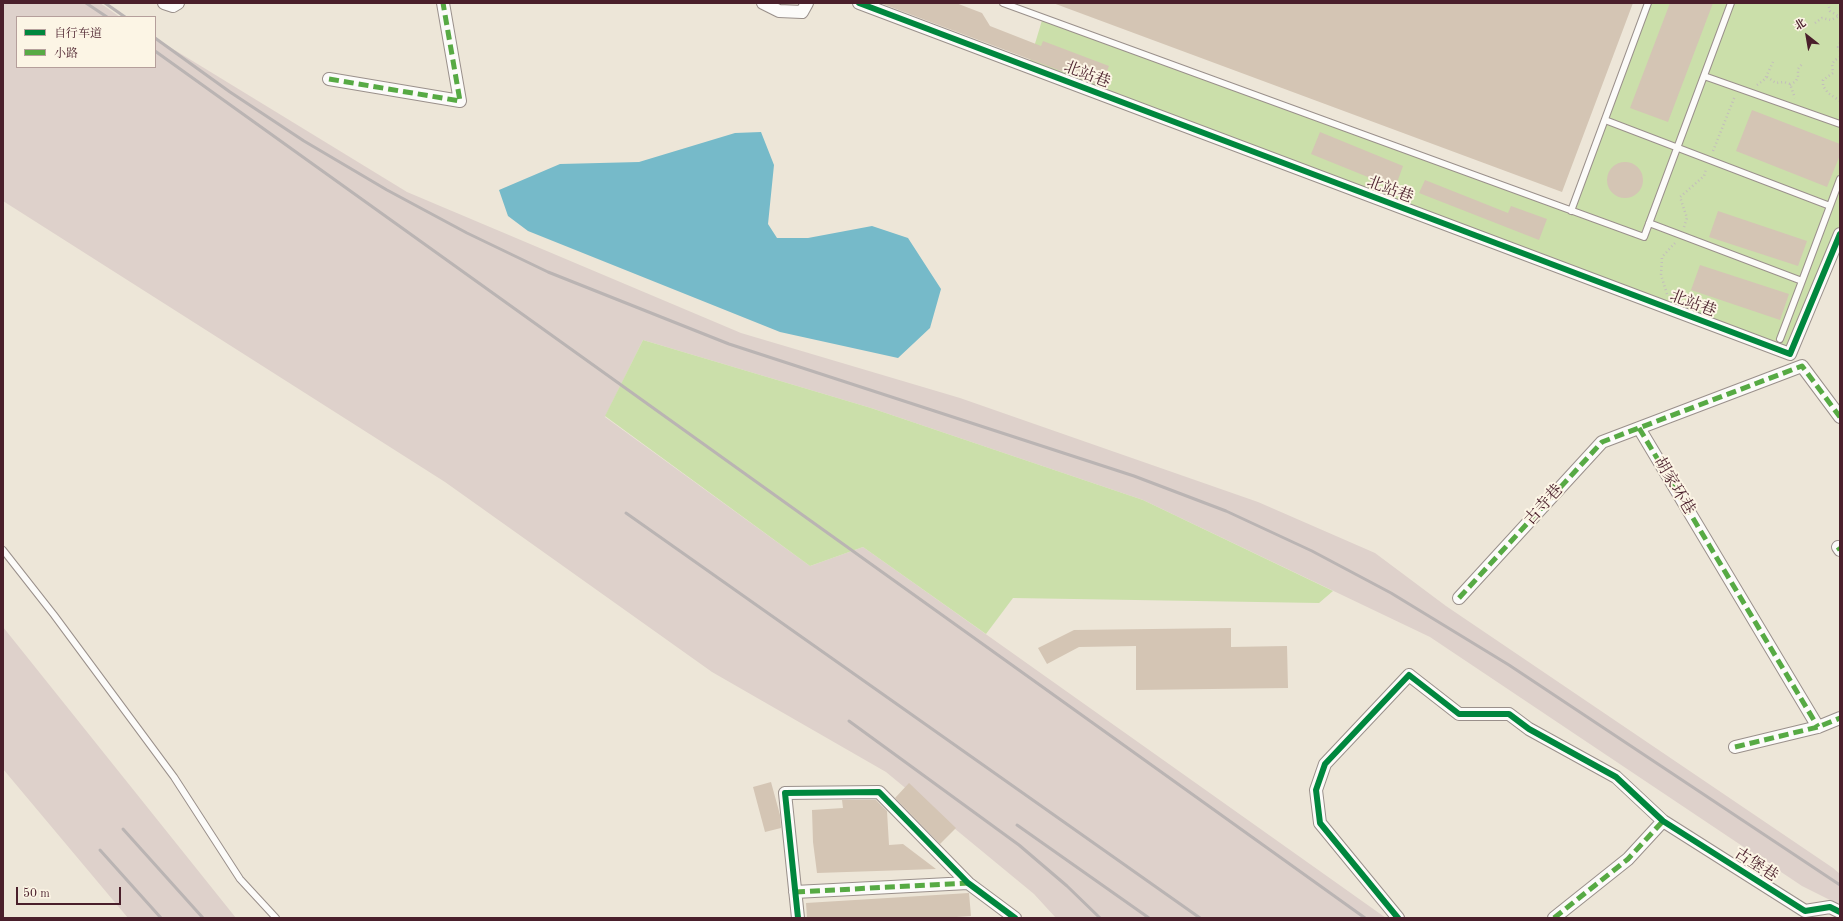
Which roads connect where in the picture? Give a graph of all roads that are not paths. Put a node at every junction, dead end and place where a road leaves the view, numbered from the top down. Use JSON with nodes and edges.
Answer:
{"nodes":[{"id":1,"x":164,"y":3,"type":"edge"},
{"id":2,"x":178,"y":3,"type":"edge"},
{"id":3,"x":443,"y":3,"type":"edge"},
{"id":4,"x":762,"y":3,"type":"edge"},
{"id":5,"x":807,"y":3,"type":"edge"},
{"id":6,"x":859,"y":3,"type":"edge"},
{"id":7,"x":1004,"y":3,"type":"edge"},
{"id":8,"x":1648,"y":3,"type":"edge"},
{"id":9,"x":1731,"y":3,"type":"edge"},
{"id":10,"x":1704,"y":76,"type":"junction"},
{"id":11,"x":329,"y":79,"type":"dead end"},
{"id":12,"x":1605,"y":120,"type":"junction"},
{"id":13,"x":1840,"y":124,"type":"edge"},
{"id":14,"x":1677,"y":147,"type":"junction"},
{"id":15,"x":1840,"y":179,"type":"edge"},
{"id":16,"x":1830,"y":206,"type":"junction"},
{"id":17,"x":1571,"y":210,"type":"junction"},
{"id":18,"x":1649,"y":223,"type":"junction"},
{"id":19,"x":1840,"y":234,"type":"edge"},
{"id":20,"x":1802,"y":281,"type":"junction"},
{"id":21,"x":1780,"y":339,"type":"dead end"},
{"id":22,"x":1840,"y":417,"type":"edge"},
{"id":23,"x":1639,"y":428,"type":"junction"},
{"id":24,"x":3,"y":550,"type":"edge"},
{"id":25,"x":1459,"y":598,"type":"dead end"},
{"id":26,"x":1840,"y":718,"type":"edge"},
{"id":27,"x":1818,"y":727,"type":"junction"},
{"id":28,"x":1735,"y":747,"type":"dead end"},
{"id":29,"x":1663,"y":821,"type":"junction"},
{"id":30,"x":968,"y":883,"type":"junction"},
{"id":31,"x":795,"y":892,"type":"junction"},
{"id":32,"x":1840,"y":912,"type":"edge"},
{"id":33,"x":276,"y":918,"type":"edge"},
{"id":34,"x":798,"y":918,"type":"edge"},
{"id":35,"x":1014,"y":918,"type":"edge"},
{"id":36,"x":1398,"y":918,"type":"edge"},
{"id":37,"x":1554,"y":918,"type":"edge"}],
"edges":[{"from":1,"to":2,"type":"street"},
{"from":3,"to":11,"type":"street"},
{"from":4,"to":5,"type":"street"},
{"from":6,"to":19,"type":"street","name":"北站巷"},
{"from":7,"to":17,"type":"lane"},
{"from":8,"to":12,"type":"lane"},
{"from":9,"to":10,"type":"lane"},
{"from":10,"to":13,"type":"lane"},
{"from":10,"to":14,"type":"lane"},
{"from":12,"to":14,"type":"lane"},
{"from":12,"to":17,"type":"lane"},
{"from":14,"to":16,"type":"lane"},
{"from":14,"to":18,"type":"lane"},
{"from":15,"to":16,"type":"lane"},
{"from":16,"to":20,"type":"lane"},
{"from":17,"to":18,"type":"lane"},
{"from":18,"to":20,"type":"lane"},
{"from":20,"to":21,"type":"lane"},
{"from":22,"to":23,"type":"street"},
{"from":23,"to":25,"type":"street","name":"古寺巷"},
{"from":23,"to":27,"type":"street","name":"胡家环巷"},
{"from":24,"to":33,"type":"lane"},
{"from":26,"to":27,"type":"street"},
{"from":27,"to":28,"type":"street"},
{"from":29,"to":32,"type":"street","name":"古堡巷"},
{"from":29,"to":36,"type":"street","name":"古堡巷"},
{"from":29,"to":37,"type":"street"},
{"from":30,"to":31,"type":"street"},
{"from":30,"to":31,"type":"street"},
{"from":30,"to":35,"type":"street"},
{"from":31,"to":34,"type":"street"}]}
